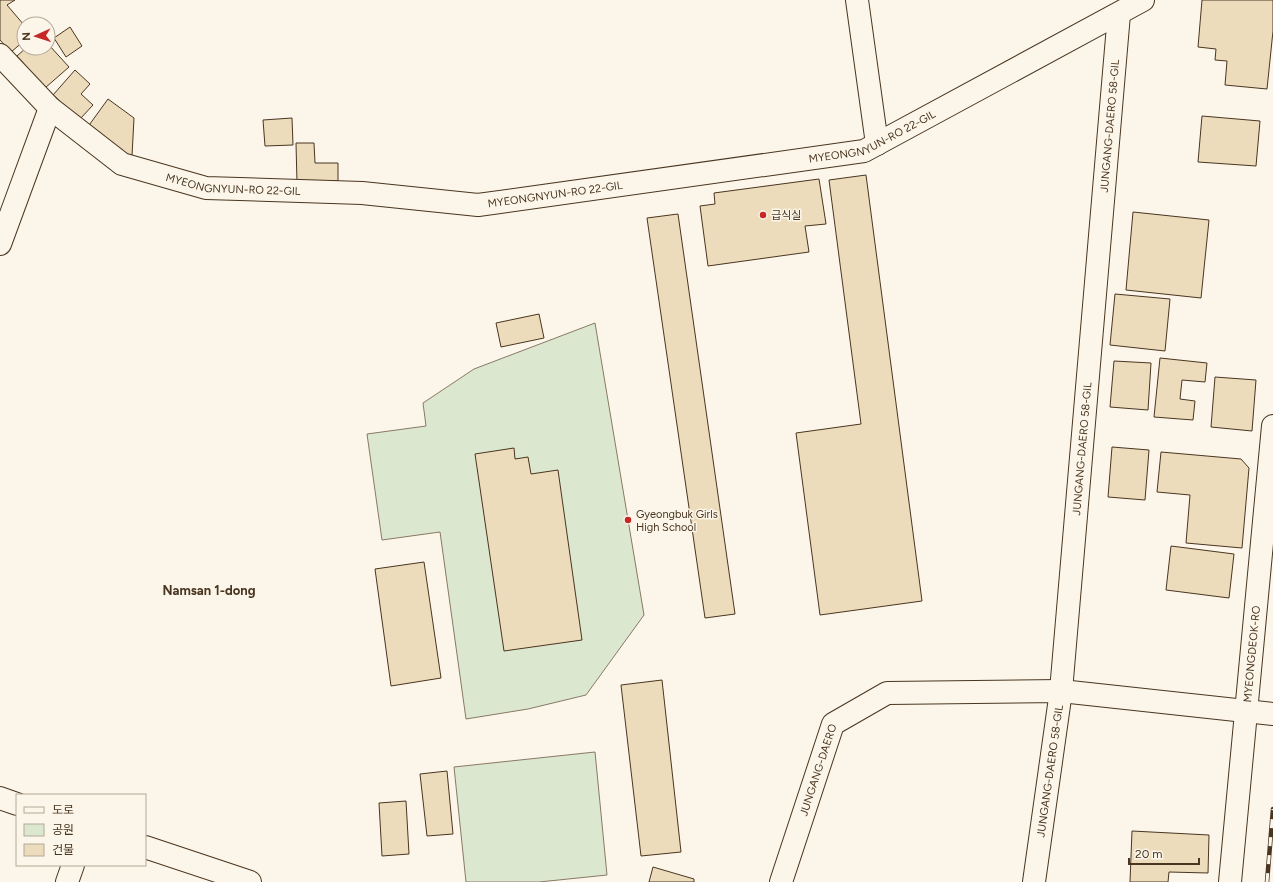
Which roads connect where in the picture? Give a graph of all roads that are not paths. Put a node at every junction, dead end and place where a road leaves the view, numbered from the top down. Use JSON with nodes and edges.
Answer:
{"nodes":[{"id":1,"x":857,"y":0,"type":"edge"},
{"id":2,"x":1143,"y":0,"type":"edge"},
{"id":3,"x":1119,"y":14,"type":"junction"},
{"id":4,"x":0,"y":55,"type":"edge"},
{"id":5,"x":50,"y":108,"type":"junction"},
{"id":6,"x":877,"y":144,"type":"junction"},
{"id":7,"x":0,"y":244,"type":"edge"},
{"id":8,"x":1273,"y":426,"type":"edge"},
{"id":9,"x":1061,"y":691,"type":"junction"},
{"id":10,"x":1246,"y":711,"type":"junction"},
{"id":11,"x":1273,"y":714,"type":"edge"},
{"id":12,"x":0,"y":798,"type":"edge"},
{"id":13,"x":16,"y":804,"type":"edge"},
{"id":14,"x":146,"y":847,"type":"edge"},
{"id":15,"x":74,"y":866,"type":"edge"},
{"id":16,"x":67,"y":882,"type":"edge"},
{"id":17,"x":250,"y":882,"type":"edge"},
{"id":18,"x":781,"y":882,"type":"edge"},
{"id":19,"x":1034,"y":882,"type":"edge"},
{"id":20,"x":1230,"y":882,"type":"edge"}],
"edges":[{"from":1,"to":6,"type":"street"},
{"from":2,"to":3,"type":"street","name":"MYEONGNYUN-RO 22-GIL"},
{"from":3,"to":6,"type":"street","name":"MYEONGNYUN-RO 22-GIL"},
{"from":3,"to":9,"type":"street","name":"JUNGANG-DAERO 58-GIL"},
{"from":4,"to":5,"type":"street","name":"MYEONGNYUN-RO 22-GIL"},
{"from":5,"to":6,"type":"street","name":"MYEONGNYUN-RO 22-GIL"},
{"from":5,"to":7,"type":"street"},
{"from":8,"to":10,"type":"street","name":"MYEONGDEOK-RO"},
{"from":9,"to":10,"type":"street","name":"JUNGANG-DAERO"},
{"from":9,"to":18,"type":"street","name":"JUNGANG-DAERO"},
{"from":9,"to":19,"type":"street","name":"JUNGANG-DAERO 58-GIL"},
{"from":10,"to":11,"type":"street","name":"JUNGANG-DAERO"},
{"from":10,"to":20,"type":"street","name":"MYEONGDEOK-RO"},
{"from":12,"to":13,"type":"street"},
{"from":14,"to":17,"type":"street"},
{"from":15,"to":16,"type":"street"}]}
